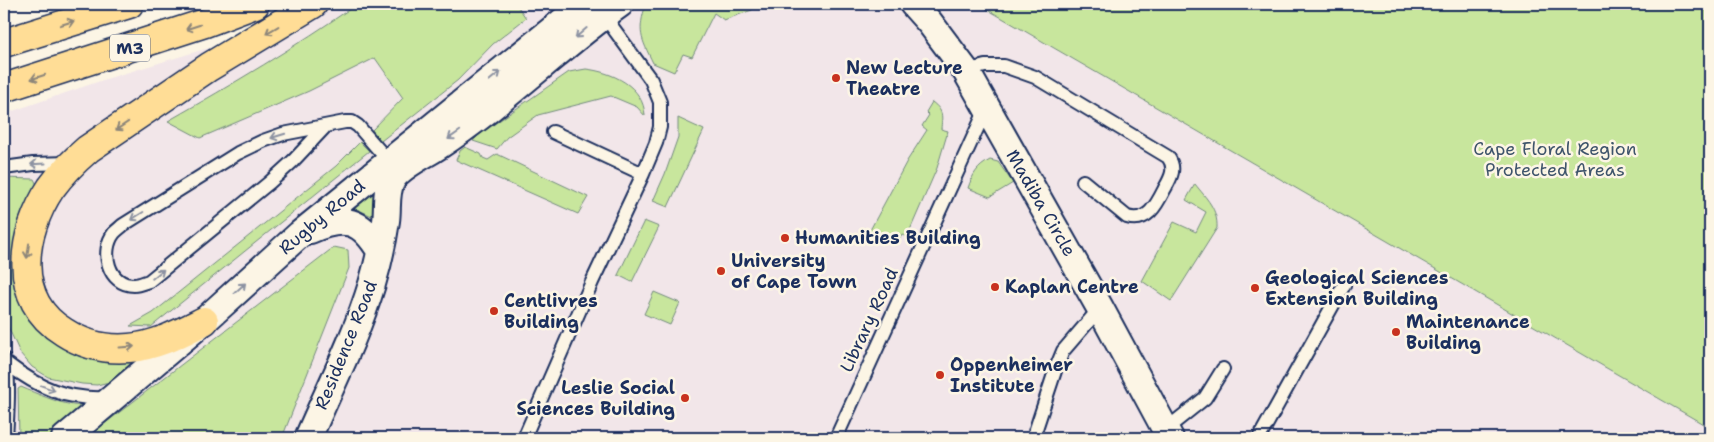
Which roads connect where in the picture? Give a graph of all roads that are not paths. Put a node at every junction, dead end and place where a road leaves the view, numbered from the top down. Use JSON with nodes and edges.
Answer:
{"nodes":[{"id":1,"x":129,"y":4,"type":"edge"},
{"id":2,"x":255,"y":4,"type":"edge"},
{"id":3,"x":313,"y":4,"type":"edge"},
{"id":4,"x":913,"y":4,"type":"edge"},
{"id":5,"x":601,"y":7,"type":"edge"},
{"id":6,"x":4,"y":43,"type":"edge"},
{"id":7,"x":966,"y":71,"type":"junction"},
{"id":8,"x":4,"y":88,"type":"edge"},
{"id":9,"x":987,"y":107,"type":"junction"},
{"id":10,"x":326,"y":126,"type":"junction"},
{"id":11,"x":553,"y":132,"type":"dead end"},
{"id":12,"x":72,"y":163,"type":"junction"},
{"id":13,"x":394,"y":166,"type":"junction"},
{"id":14,"x":4,"y":168,"type":"edge"},
{"id":15,"x":643,"y":174,"type":"junction"},
{"id":16,"x":1083,"y":181,"type":"dead end"},
{"id":17,"x":300,"y":234,"type":"junction"},
{"id":18,"x":380,"y":251,"type":"junction"},
{"id":19,"x":1344,"y":285,"type":"dead end"},
{"id":20,"x":1100,"y":308,"type":"junction"},
{"id":21,"x":204,"y":321,"type":"junction"},
{"id":22,"x":5,"y":361,"type":"edge"},
{"id":23,"x":1223,"y":369,"type":"dead end"},
{"id":24,"x":112,"y":397,"type":"junction"},
{"id":25,"x":1168,"y":434,"type":"edge"},
{"id":26,"x":6,"y":438,"type":"edge"},
{"id":27,"x":65,"y":438,"type":"edge"},
{"id":28,"x":308,"y":438,"type":"edge"},
{"id":29,"x":524,"y":438,"type":"edge"},
{"id":30,"x":836,"y":438,"type":"edge"},
{"id":31,"x":1033,"y":438,"type":"edge"},
{"id":32,"x":1259,"y":438,"type":"edge"}],
"edges":[{"from":6,"to":1,"type":"highway","number":"M3","one_way":true},
{"from":2,"to":8,"type":"highway","number":"M3","one_way":true},
{"from":3,"to":12,"type":"highway","one_way":true},
{"from":4,"to":7,"type":"street","name":"Madiba Circle"},
{"from":5,"to":13,"type":"street","name":"Rugby Road"},
{"from":5,"to":15,"type":"lane"},
{"from":7,"to":9,"type":"street","name":"Madiba Circle"},
{"from":7,"to":16,"type":"lane"},
{"from":9,"to":20,"type":"street","name":"Madiba Circle"},
{"from":9,"to":30,"type":"lane","name":"Library Road"},
{"from":10,"to":10,"type":"lane","one_way":true},
{"from":10,"to":13,"type":"lane"},
{"from":11,"to":15,"type":"lane"},
{"from":12,"to":14,"type":"lane","one_way":true},
{"from":12,"to":21,"type":"highway","one_way":true},
{"from":13,"to":17,"type":"street","name":"Rugby Road"},
{"from":13,"to":18,"type":"street","name":"Rugby Road"},
{"from":15,"to":29,"type":"lane"},
{"from":17,"to":18,"type":"street"},
{"from":21,"to":17,"type":"street","name":"Rugby Road","one_way":true},
{"from":18,"to":28,"type":"street","name":"Residence Road"},
{"from":19,"to":32,"type":"lane"},
{"from":20,"to":25,"type":"street","name":"Madiba Circle"},
{"from":20,"to":31,"type":"lane"},
{"from":21,"to":24,"type":"street","name":"Rugby Road"},
{"from":22,"to":24,"type":"lane","one_way":true},
{"from":22,"to":26,"type":"lane"},
{"from":23,"to":25,"type":"lane"},
{"from":24,"to":27,"type":"street","name":"Rugby Road"}]}
